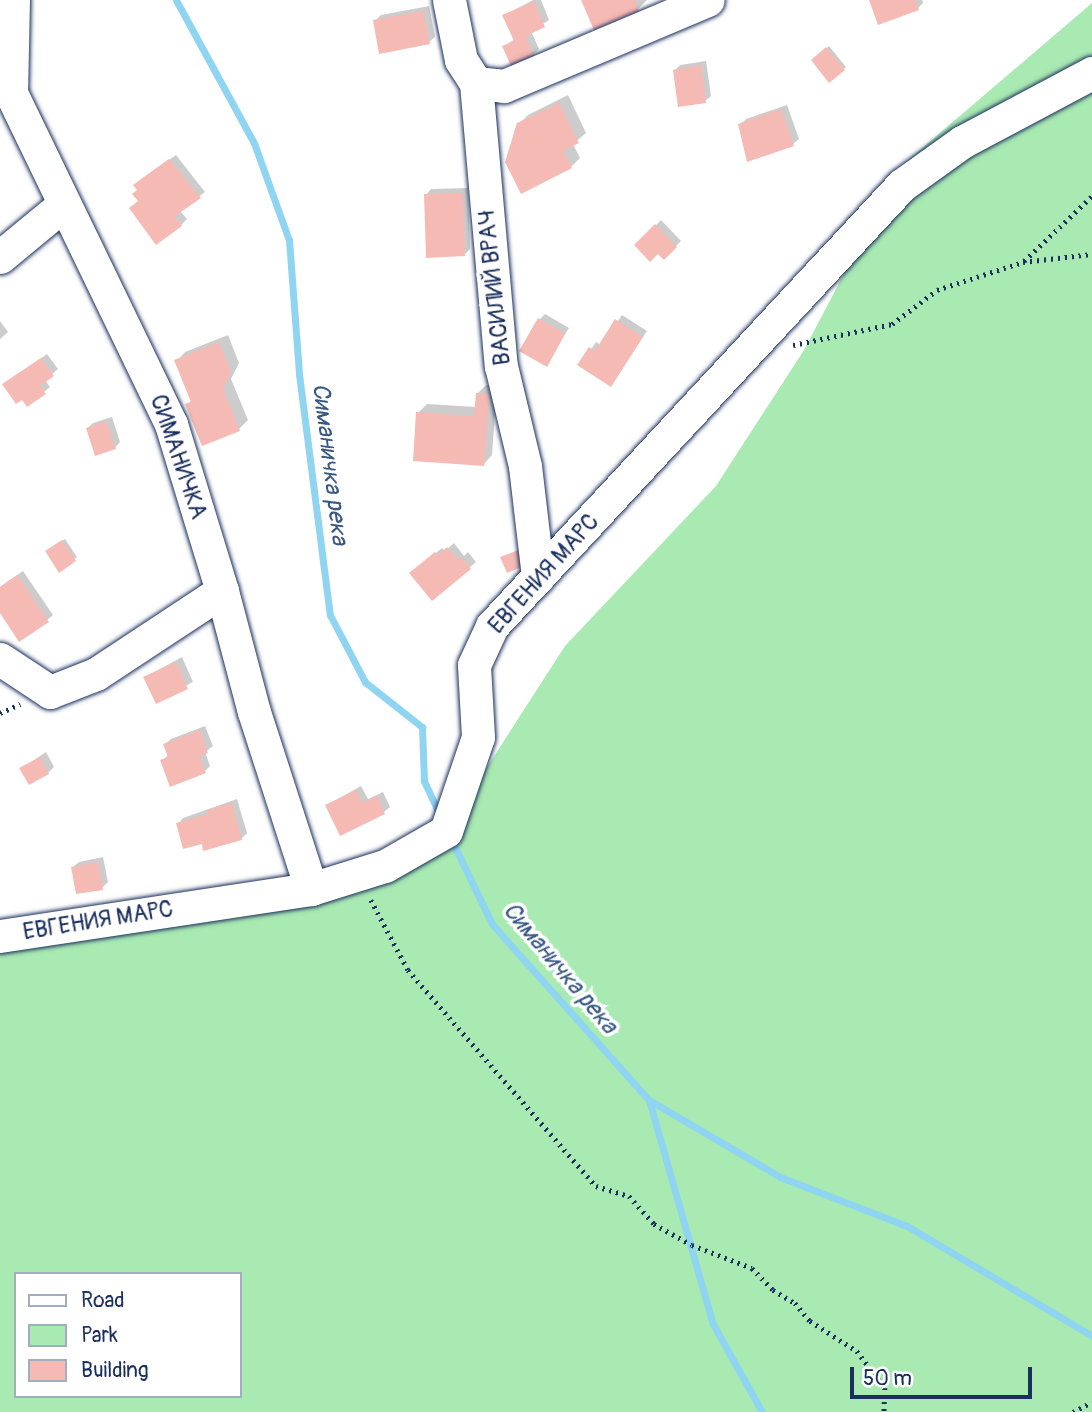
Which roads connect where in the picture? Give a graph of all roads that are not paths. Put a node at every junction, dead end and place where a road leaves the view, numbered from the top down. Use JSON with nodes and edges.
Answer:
{"nodes":[{"id":1,"x":13,"y":0,"type":"edge"},
{"id":2,"x":450,"y":0,"type":"edge"},
{"id":3,"x":708,"y":0,"type":"edge"},
{"id":4,"x":1092,"y":73,"type":"edge"},
{"id":5,"x":476,"y":83,"type":"junction"},
{"id":6,"x":64,"y":204,"type":"junction"},
{"id":7,"x":0,"y":257,"type":"edge"},
{"id":8,"x":538,"y":578,"type":"junction"},
{"id":9,"x":222,"y":591,"type":"junction"},
{"id":10,"x":0,"y":659,"type":"edge"},
{"id":11,"x":311,"y":889,"type":"junction"},
{"id":12,"x":0,"y":936,"type":"edge"}],
"edges":[{"from":1,"to":6,"type":"street","name":"СИМАНИЧКА"},
{"from":2,"to":5,"type":"street","name":"ВАСИЛИЙ ВРАЧ"},
{"from":3,"to":5,"type":"street"},
{"from":4,"to":8,"type":"street","name":"ЕВГЕНИЯ МАРС"},
{"from":5,"to":8,"type":"street","name":"ВАСИЛИЙ ВРАЧ"},
{"from":6,"to":7,"type":"street"},
{"from":6,"to":9,"type":"street","name":"СИМАНИЧКА"},
{"from":8,"to":11,"type":"street","name":"ЕВГЕНИЯ МАРС"},
{"from":9,"to":10,"type":"street"},
{"from":9,"to":11,"type":"street","name":"СИМАНИЧКА"},
{"from":11,"to":12,"type":"street","name":"ЕВГЕНИЯ МАРС"}]}
